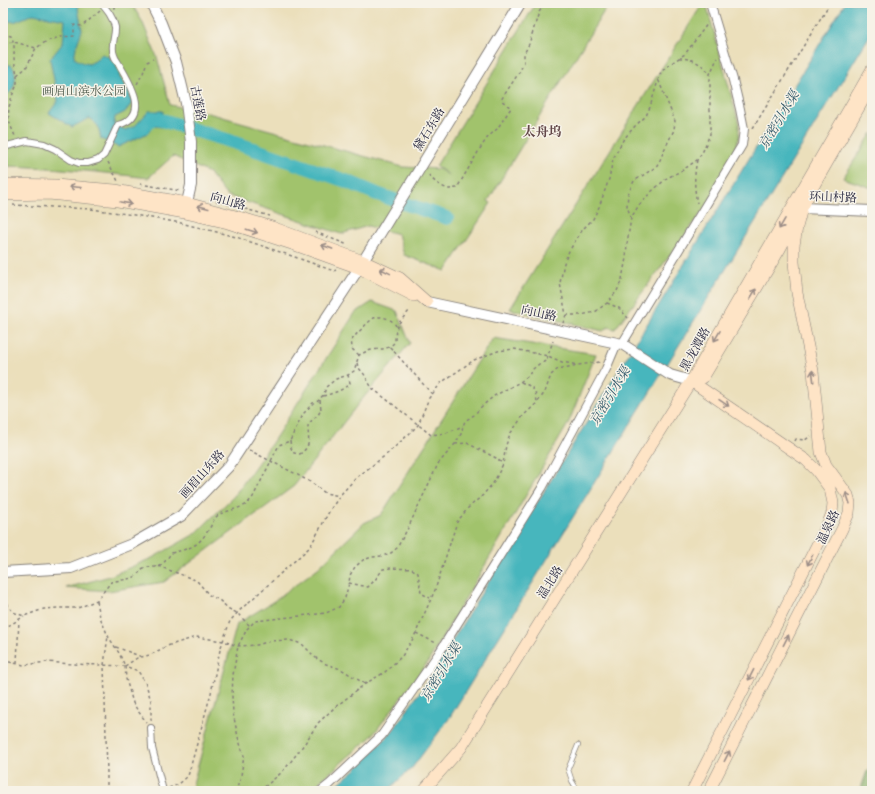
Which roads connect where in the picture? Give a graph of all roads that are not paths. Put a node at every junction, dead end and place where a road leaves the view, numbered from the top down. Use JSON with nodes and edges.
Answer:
{"nodes":[{"id":1,"x":101,"y":3,"type":"edge"},
{"id":2,"x":151,"y":3,"type":"edge"},
{"id":3,"x":521,"y":3,"type":"edge"},
{"id":4,"x":710,"y":3,"type":"edge"},
{"id":5,"x":872,"y":69,"type":"edge"},
{"id":6,"x":872,"y":84,"type":"edge"},
{"id":7,"x":3,"y":147,"type":"edge"},
{"id":8,"x":3,"y":184,"type":"edge"},
{"id":9,"x":3,"y":195,"type":"edge"},
{"id":10,"x":798,"y":206,"type":"junction"},
{"id":11,"x":186,"y":208,"type":"junction"},
{"id":12,"x":872,"y":211,"type":"edge"},
{"id":13,"x":361,"y":265,"type":"junction"},
{"id":14,"x":427,"y":302,"type":"joint"},
{"id":15,"x":619,"y":344,"type":"junction"},
{"id":16,"x":691,"y":381,"type":"junction"},
{"id":17,"x":828,"y":524,"type":"junction"},
{"id":18,"x":842,"y":529,"type":"junction"},
{"id":19,"x":3,"y":572,"type":"edge"},
{"id":20,"x":151,"y":728,"type":"road end"},
{"id":21,"x":578,"y":745,"type":"dead end"},
{"id":22,"x":163,"y":791,"type":"edge"},
{"id":23,"x":321,"y":791,"type":"edge"},
{"id":24,"x":423,"y":791,"type":"edge"},
{"id":25,"x":578,"y":791,"type":"edge"},
{"id":26,"x":626,"y":791,"type":"edge"},
{"id":27,"x":636,"y":791,"type":"edge"},
{"id":28,"x":692,"y":791,"type":"edge"},
{"id":29,"x":710,"y":791,"type":"edge"}],
"edges":[{"from":1,"to":7,"type":"street"},
{"from":2,"to":11,"type":"street","name":"古莲路"},
{"from":3,"to":13,"type":"street","name":"黛石东路"},
{"from":4,"to":15,"type":"street"},
{"from":5,"to":10,"type":"main road","name":"黑龙潭路"},
{"from":6,"to":10,"type":"main road","name":"黑龙潭路"},
{"from":11,"to":8,"type":"main road","name":"向山路","one_way":true},
{"from":9,"to":11,"type":"main road","name":"向山路","one_way":true},
{"from":10,"to":12,"type":"street","name":"环山村路"},
{"from":10,"to":16,"type":"main road","name":"黑龙潭路"},
{"from":18,"to":10,"type":"main road","name":"温泉路","one_way":true},
{"from":11,"to":13,"type":"main road","name":"向山路"},
{"from":13,"to":14,"type":"main road","name":"向山路"},
{"from":13,"to":19,"type":"street","name":"画眉山东路"},
{"from":14,"to":15,"type":"street","name":"向山路"},
{"from":15,"to":16,"type":"street"},
{"from":15,"to":23,"type":"street"},
{"from":16,"to":17,"type":"main road","name":"温泉路","one_way":true},
{"from":16,"to":24,"type":"main road","name":"温北路"},
{"from":17,"to":18,"type":"main road"},
{"from":17,"to":28,"type":"main road","name":"温泉路","one_way":true},
{"from":29,"to":18,"type":"main road","name":"温泉路","one_way":true},
{"from":20,"to":22,"type":"street"},
{"from":21,"to":25,"type":"lane"},
{"from":26,"to":27,"type":"lane"}]}
